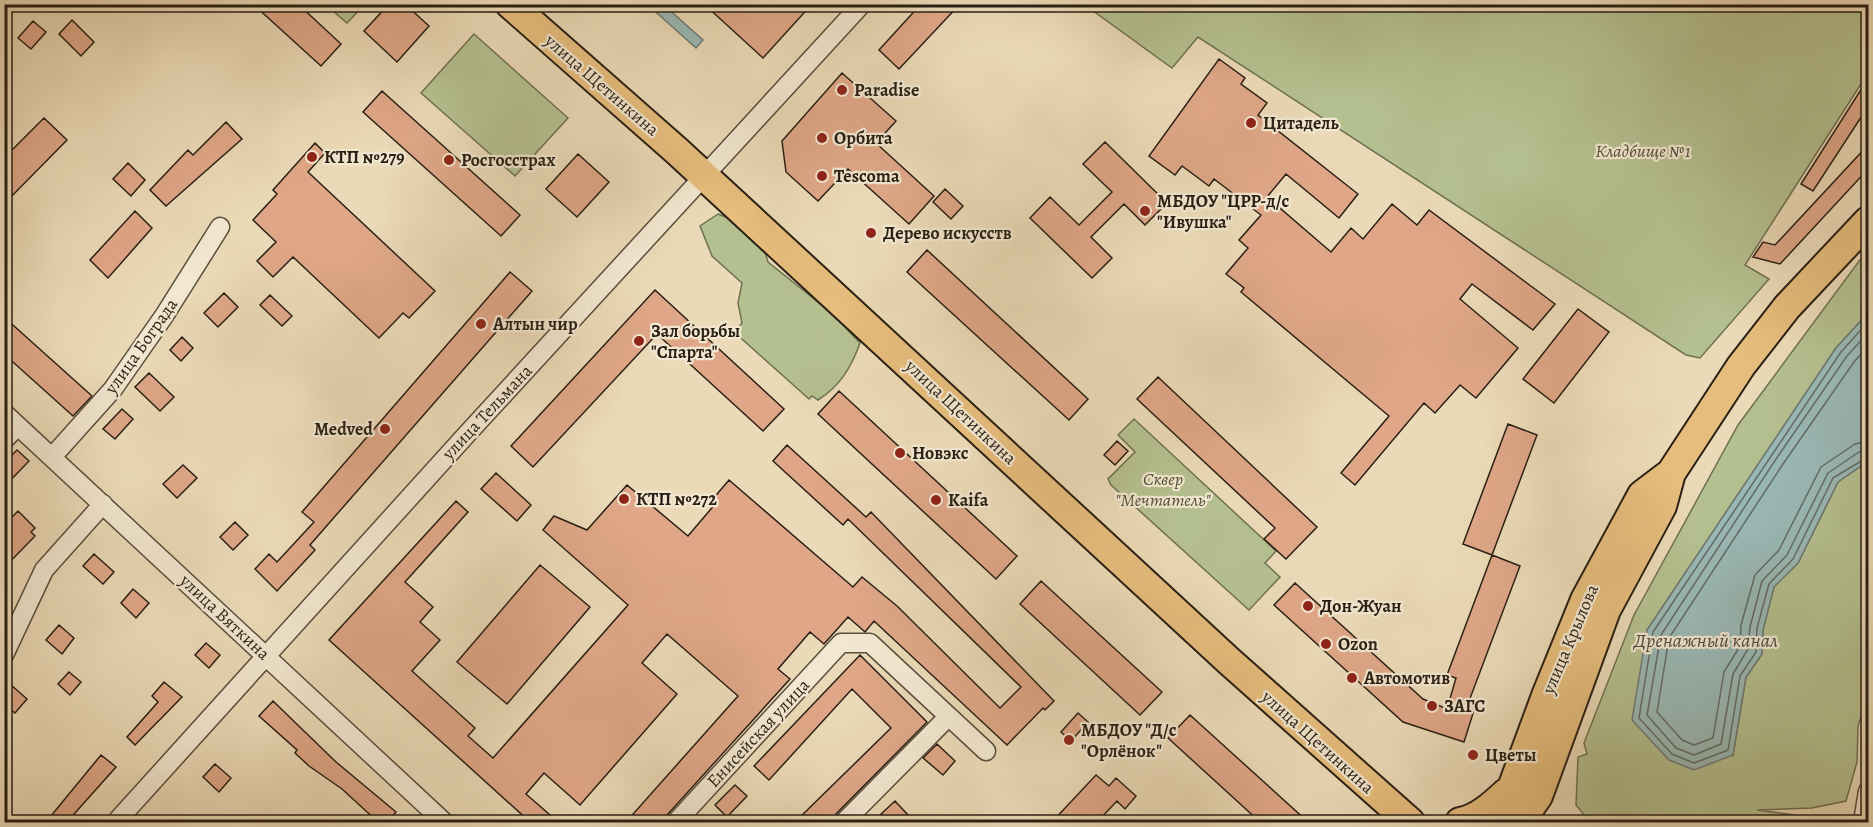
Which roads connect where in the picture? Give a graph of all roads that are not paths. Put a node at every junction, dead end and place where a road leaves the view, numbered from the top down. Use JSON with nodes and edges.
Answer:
{"nodes":[{"id":1,"x":510,"y":4,"type":"edge"},
{"id":2,"x":862,"y":4,"type":"edge"},
{"id":3,"x":705,"y":176,"type":"junction"},
{"id":4,"x":1869,"y":222,"type":"edge"},
{"id":5,"x":220,"y":227,"type":"dead end"},
{"id":6,"x":4,"y":413,"type":"edge"},
{"id":7,"x":18,"y":426,"type":"junction"},
{"id":8,"x":4,"y":440,"type":"edge"},
{"id":9,"x":52,"y":458,"type":"junction"},
{"id":10,"x":103,"y":504,"type":"junction"},
{"id":11,"x":4,"y":655,"type":"edge"},
{"id":12,"x":267,"y":657,"type":"junction"},
{"id":13,"x":948,"y":717,"type":"junction"},
{"id":14,"x":986,"y":751,"type":"dead end"},
{"id":15,"x":1869,"y":791,"type":"edge"},
{"id":16,"x":1525,"y":792,"type":"junction"},
{"id":17,"x":116,"y":822,"type":"edge"},
{"id":18,"x":444,"y":822,"type":"edge"},
{"id":19,"x":676,"y":822,"type":"edge"},
{"id":20,"x":844,"y":822,"type":"edge"},
{"id":21,"x":1410,"y":822,"type":"edge"},
{"id":22,"x":1460,"y":822,"type":"edge"},
{"id":23,"x":1495,"y":822,"type":"edge"},
{"id":24,"x":1520,"y":822,"type":"edge"},
{"id":25,"x":1548,"y":822,"type":"edge"},
{"id":26,"x":1863,"y":822,"type":"edge"}],
"edges":[{"from":1,"to":3,"type":"main road","name":"улица Щетинкина"},
{"from":2,"to":3,"type":"street","name":"улица Тельмана"},
{"from":3,"to":12,"type":"street","name":"улица Тельмана"},
{"from":3,"to":21,"type":"main road","name":"улица Щетинкина"},
{"from":4,"to":16,"type":"main road","name":"улица Крылова"},
{"from":5,"to":9,"type":"street","name":"улица Бограда"},
{"from":6,"to":7,"type":"street","name":"улица Вяткина"},
{"from":7,"to":8,"type":"street"},
{"from":7,"to":9,"type":"street","name":"улица Вяткина"},
{"from":9,"to":10,"type":"street","name":"улица Вяткина"},
{"from":10,"to":11,"type":"street"},
{"from":10,"to":12,"type":"street","name":"улица Вяткина"},
{"from":12,"to":17,"type":"street","name":"улица Тельмана"},
{"from":12,"to":18,"type":"street","name":"улица Вяткина"},
{"from":13,"to":14,"type":"street"},
{"from":13,"to":19,"type":"street","name":"Енисейская улица"},
{"from":13,"to":20,"type":"street"},
{"from":15,"to":26,"type":"street"},
{"from":16,"to":22,"type":"main road"},
{"from":16,"to":23,"type":"main road","name":"улица Крылова"},
{"from":16,"to":24,"type":"main road","name":"улица Крылова"},
{"from":16,"to":25,"type":"main road"}]}
